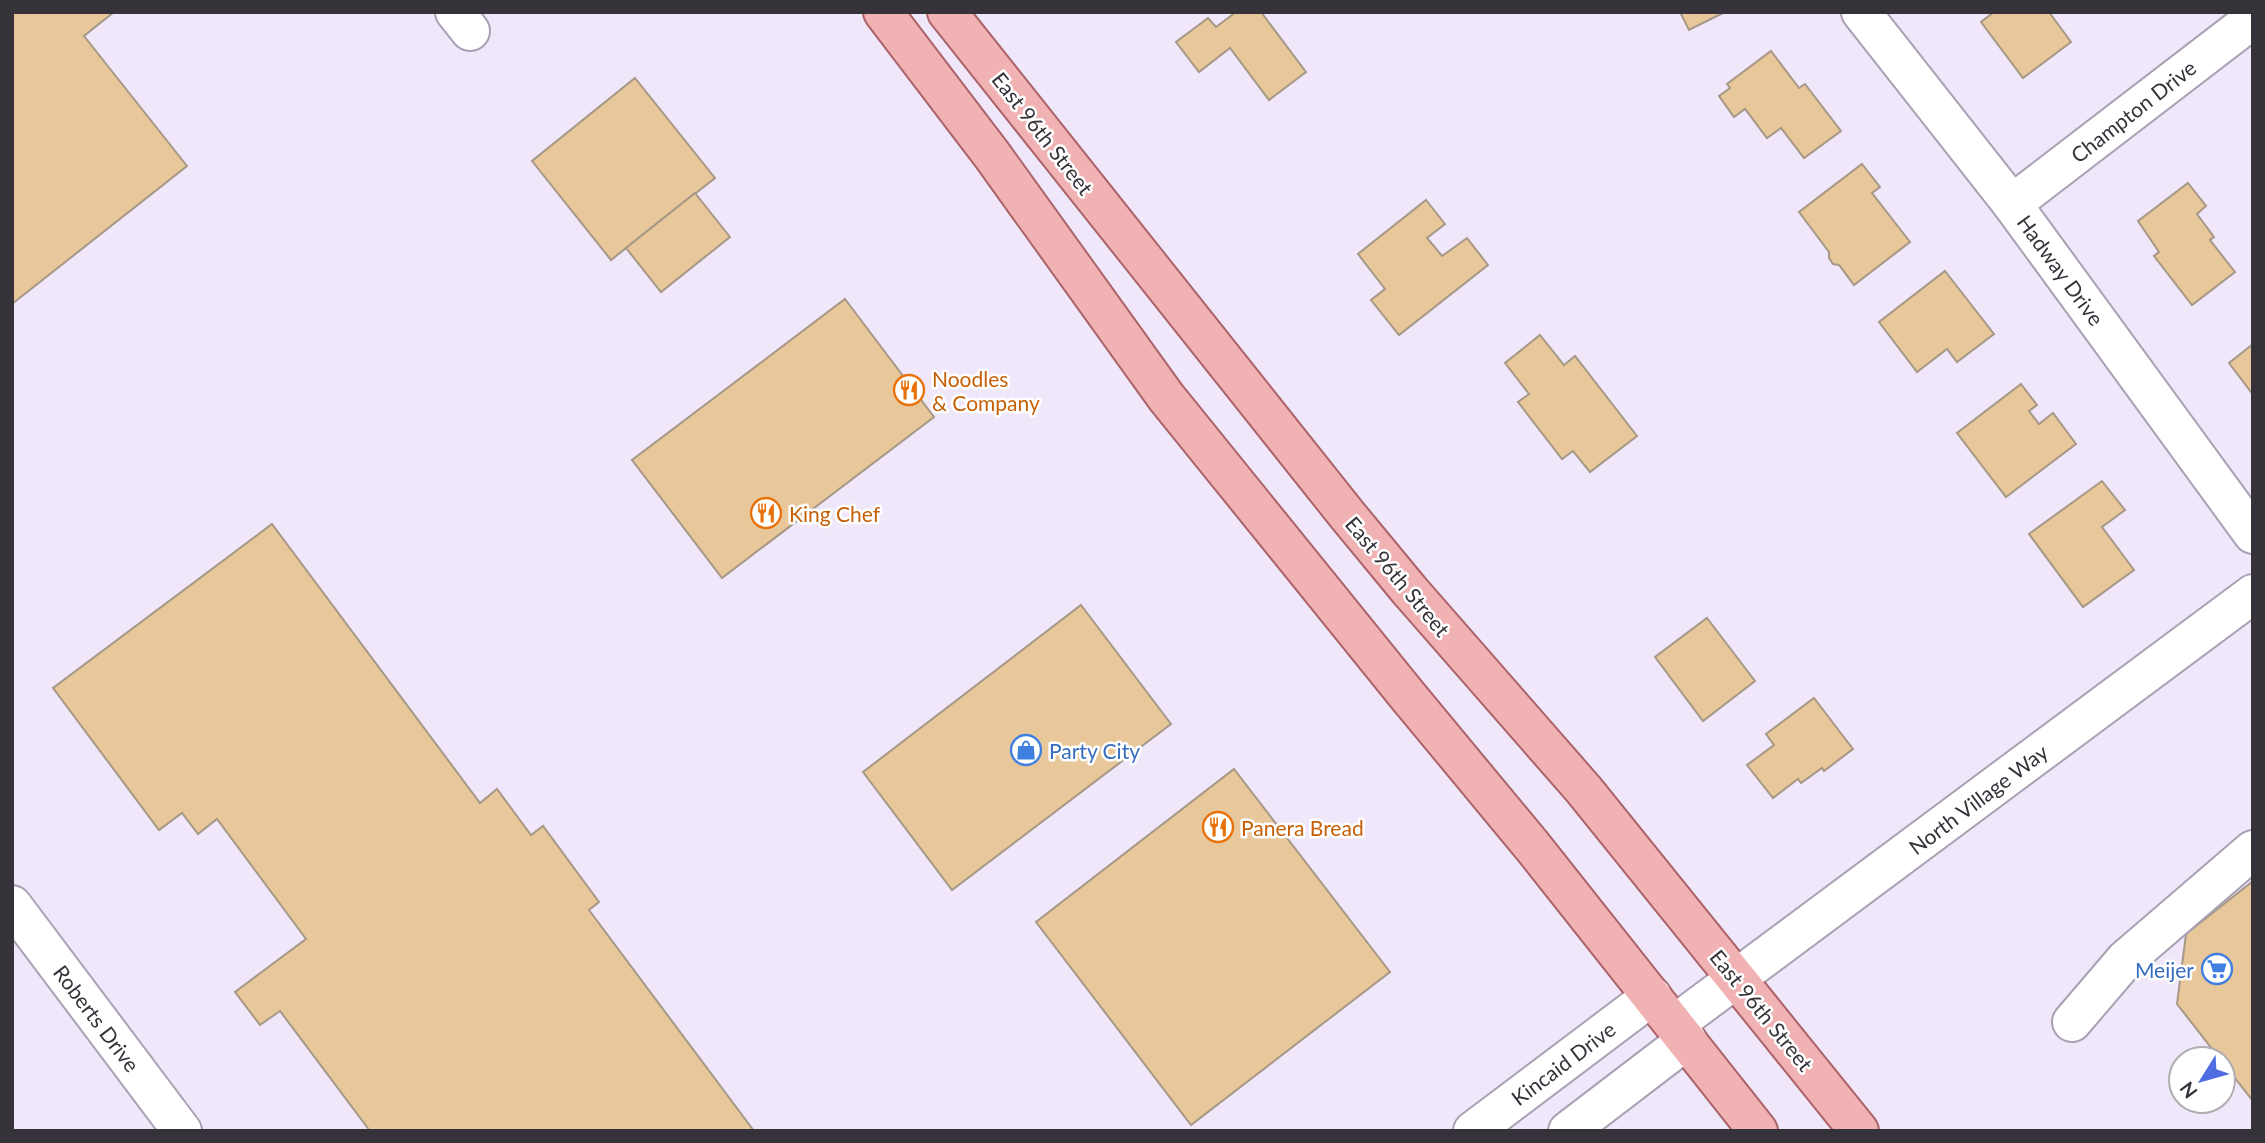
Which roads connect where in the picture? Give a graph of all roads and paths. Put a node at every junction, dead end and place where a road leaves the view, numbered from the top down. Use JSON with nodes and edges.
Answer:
{"nodes":[{"id":1,"x":883,"y":12,"type":"edge"},
{"id":2,"x":947,"y":12,"type":"edge"},
{"id":3,"x":1861,"y":12,"type":"edge"},
{"id":4,"x":2253,"y":19,"type":"edge"},
{"id":5,"x":2012,"y":204,"type":"junction"},
{"id":6,"x":2253,"y":534,"type":"edge"},
{"id":7,"x":2253,"y":594,"type":"edge"},
{"id":8,"x":2253,"y":850,"type":"edge"},
{"id":9,"x":12,"y":905,"type":"edge"},
{"id":10,"x":1736,"y":978,"type":"junction"},
{"id":11,"x":1679,"y":1016,"type":"junction"},
{"id":12,"x":2072,"y":1022,"type":"dead end"},
{"id":13,"x":182,"y":1131,"type":"edge"},
{"id":14,"x":1473,"y":1131,"type":"edge"},
{"id":15,"x":1568,"y":1131,"type":"edge"},
{"id":16,"x":1758,"y":1131,"type":"edge"},
{"id":17,"x":1859,"y":1131,"type":"edge"}],
"edges":[{"from":1,"to":11,"type":"main road"},
{"from":2,"to":10,"type":"main road","name":"East 96th Street"},
{"from":3,"to":5,"type":"street","name":"Hadway Drive"},
{"from":4,"to":5,"type":"street","name":"Champton Drive"},
{"from":5,"to":6,"type":"street","name":"Hadway Drive"},
{"from":7,"to":10,"type":"street","name":"North Village Way"},
{"from":8,"to":12,"type":"street"},
{"from":9,"to":13,"type":"street","name":"Roberts Drive"},
{"from":10,"to":11,"type":"street","name":"North Village Way"},
{"from":10,"to":17,"type":"main road","name":"East 96th Street"},
{"from":11,"to":14,"type":"street","name":"Kincaid Drive"},
{"from":11,"to":15,"type":"street"},
{"from":11,"to":16,"type":"main road"}]}
